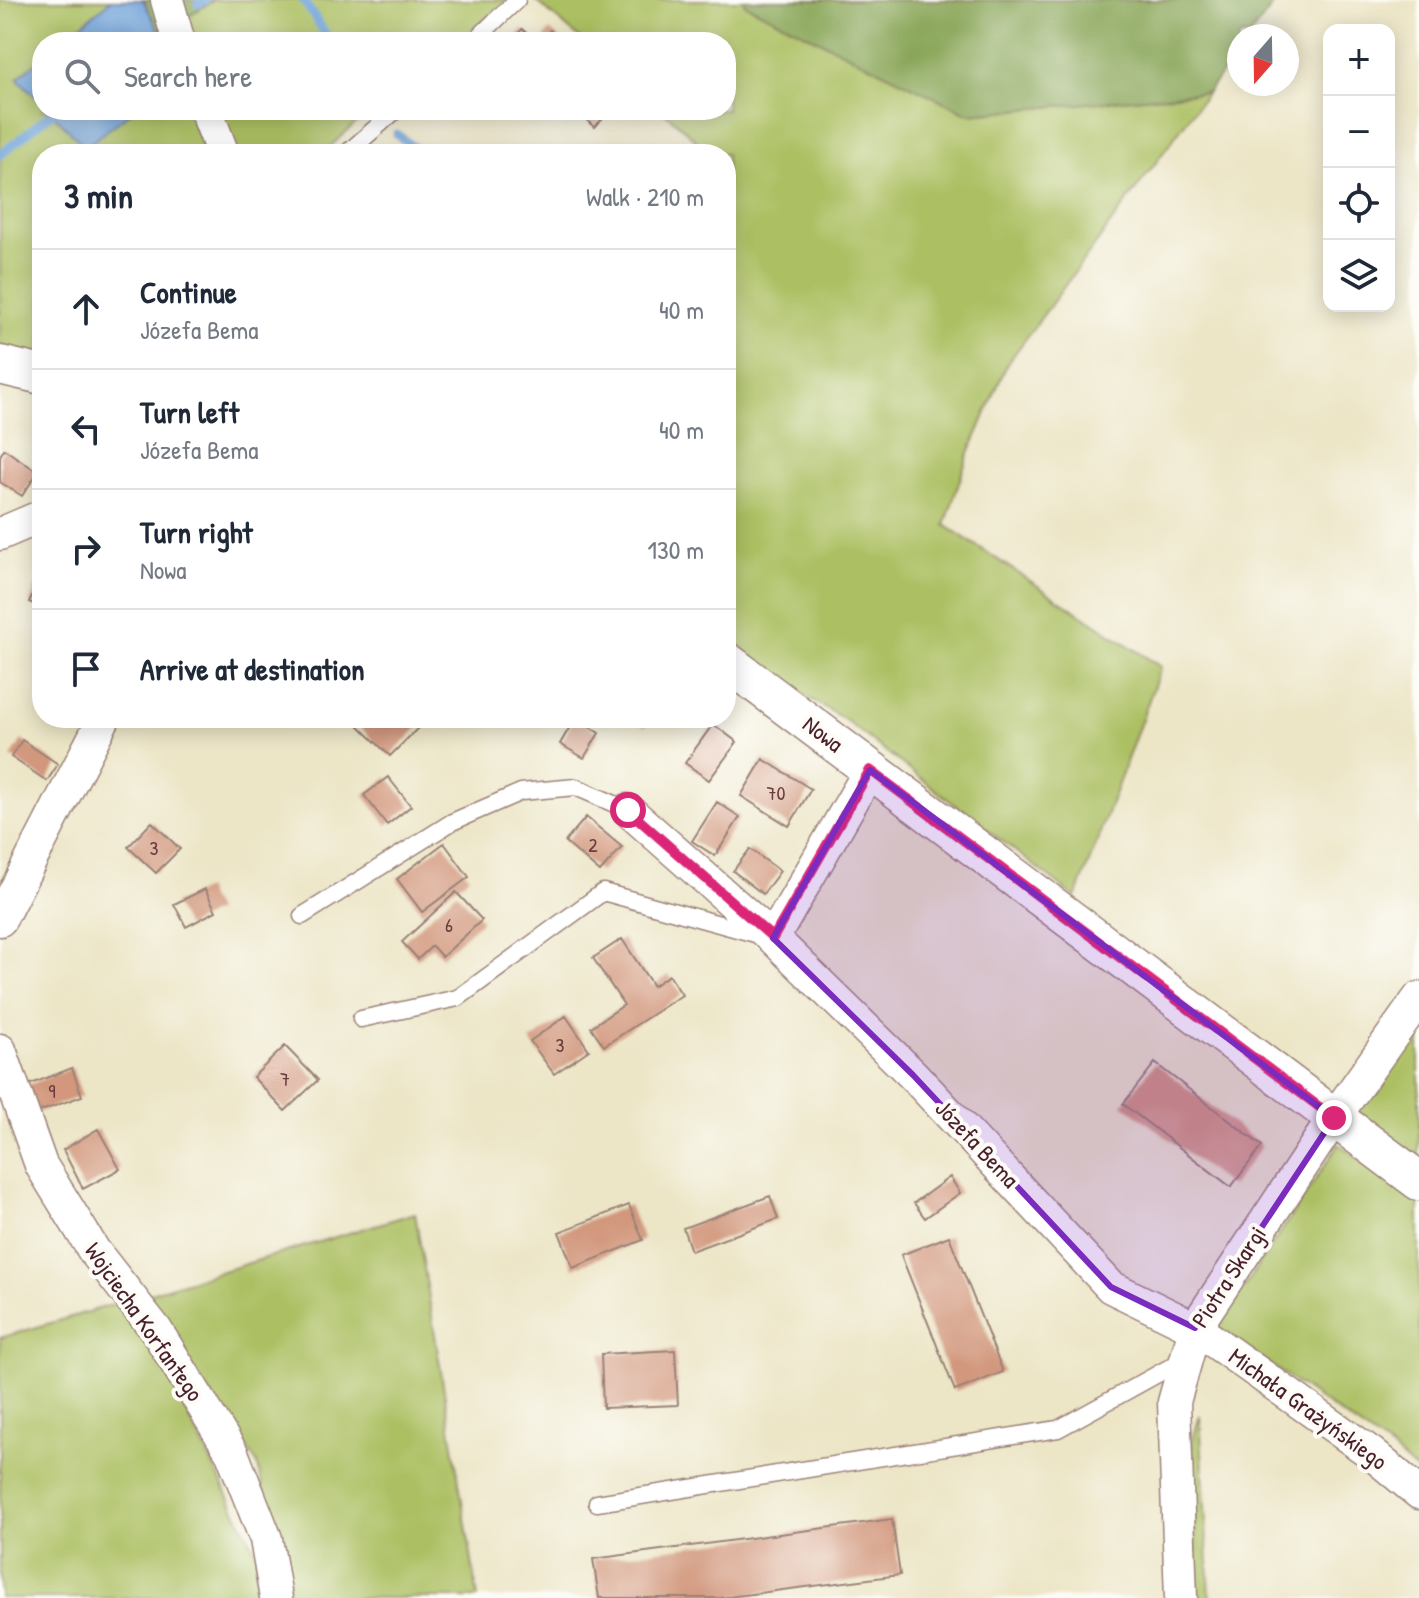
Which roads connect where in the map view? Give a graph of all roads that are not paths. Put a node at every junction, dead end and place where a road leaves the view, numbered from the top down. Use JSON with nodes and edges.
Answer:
{"nodes":[{"id":1,"x":167,"y":0,"type":"edge"},
{"id":2,"x":517,"y":0,"type":"edge"},
{"id":3,"x":176,"y":32,"type":"edge"},
{"id":4,"x":483,"y":32,"type":"edge"},
{"id":5,"x":210,"y":120,"type":"edge"},
{"id":6,"x":385,"y":120,"type":"edge"},
{"id":7,"x":219,"y":144,"type":"edge"},
{"id":8,"x":357,"y":144,"type":"edge"},
{"id":9,"x":0,"y":365,"type":"edge"},
{"id":10,"x":32,"y":373,"type":"edge"},
{"id":11,"x":32,"y":522,"type":"edge"},
{"id":12,"x":0,"y":534,"type":"edge"},
{"id":13,"x":736,"y":669,"type":"edge"},
{"id":14,"x":99,"y":728,"type":"edge"},
{"id":15,"x":870,"y":770,"type":"junction"},
{"id":16,"x":628,"y":810,"type":"joint"},
{"id":17,"x":302,"y":916,"type":"dead end"},
{"id":18,"x":0,"y":920,"type":"edge"},
{"id":19,"x":773,"y":938,"type":"junction"},
{"id":20,"x":1419,"y":998,"type":"edge"},
{"id":21,"x":361,"y":1019,"type":"dead end"},
{"id":22,"x":0,"y":1050,"type":"edge"},
{"id":23,"x":1334,"y":1118,"type":"junction"},
{"id":24,"x":1419,"y":1181,"type":"edge"},
{"id":25,"x":1195,"y":1328,"type":"junction"},
{"id":26,"x":1183,"y":1360,"type":"junction"},
{"id":27,"x":1419,"y":1493,"type":"edge"},
{"id":28,"x":597,"y":1503,"type":"dead end"},
{"id":29,"x":276,"y":1598,"type":"edge"},
{"id":30,"x":1181,"y":1598,"type":"edge"}],
"edges":[{"from":1,"to":3,"type":"street"},
{"from":2,"to":4,"type":"lane"},
{"from":5,"to":7,"type":"street"},
{"from":6,"to":8,"type":"lane"},
{"from":9,"to":10,"type":"street"},
{"from":11,"to":12,"type":"street"},
{"from":13,"to":15,"type":"street","name":"Nowa"},
{"from":14,"to":18,"type":"street"},
{"from":15,"to":19,"type":"street"},
{"from":15,"to":23,"type":"street","name":"Nowa"},
{"from":16,"to":17,"type":"lane"},
{"from":16,"to":19,"type":"street","name":"Józefa Bema"},
{"from":19,"to":21,"type":"lane","name":"Józefa Bema"},
{"from":19,"to":25,"type":"street","name":"Józefa Bema"},
{"from":20,"to":23,"type":"street","name":"Piotra Skargi"},
{"from":22,"to":29,"type":"street","name":"Wojciecha Korfantego"},
{"from":23,"to":24,"type":"street","name":"Nowa"},
{"from":23,"to":25,"type":"street","name":"Piotra Skargi"},
{"from":25,"to":26,"type":"street","name":"Piotra Skargi"},
{"from":25,"to":27,"type":"street","name":"Michała Grażyńskiego"},
{"from":26,"to":28,"type":"lane"},
{"from":26,"to":30,"type":"street","name":"Piotra Skargi"}]}
